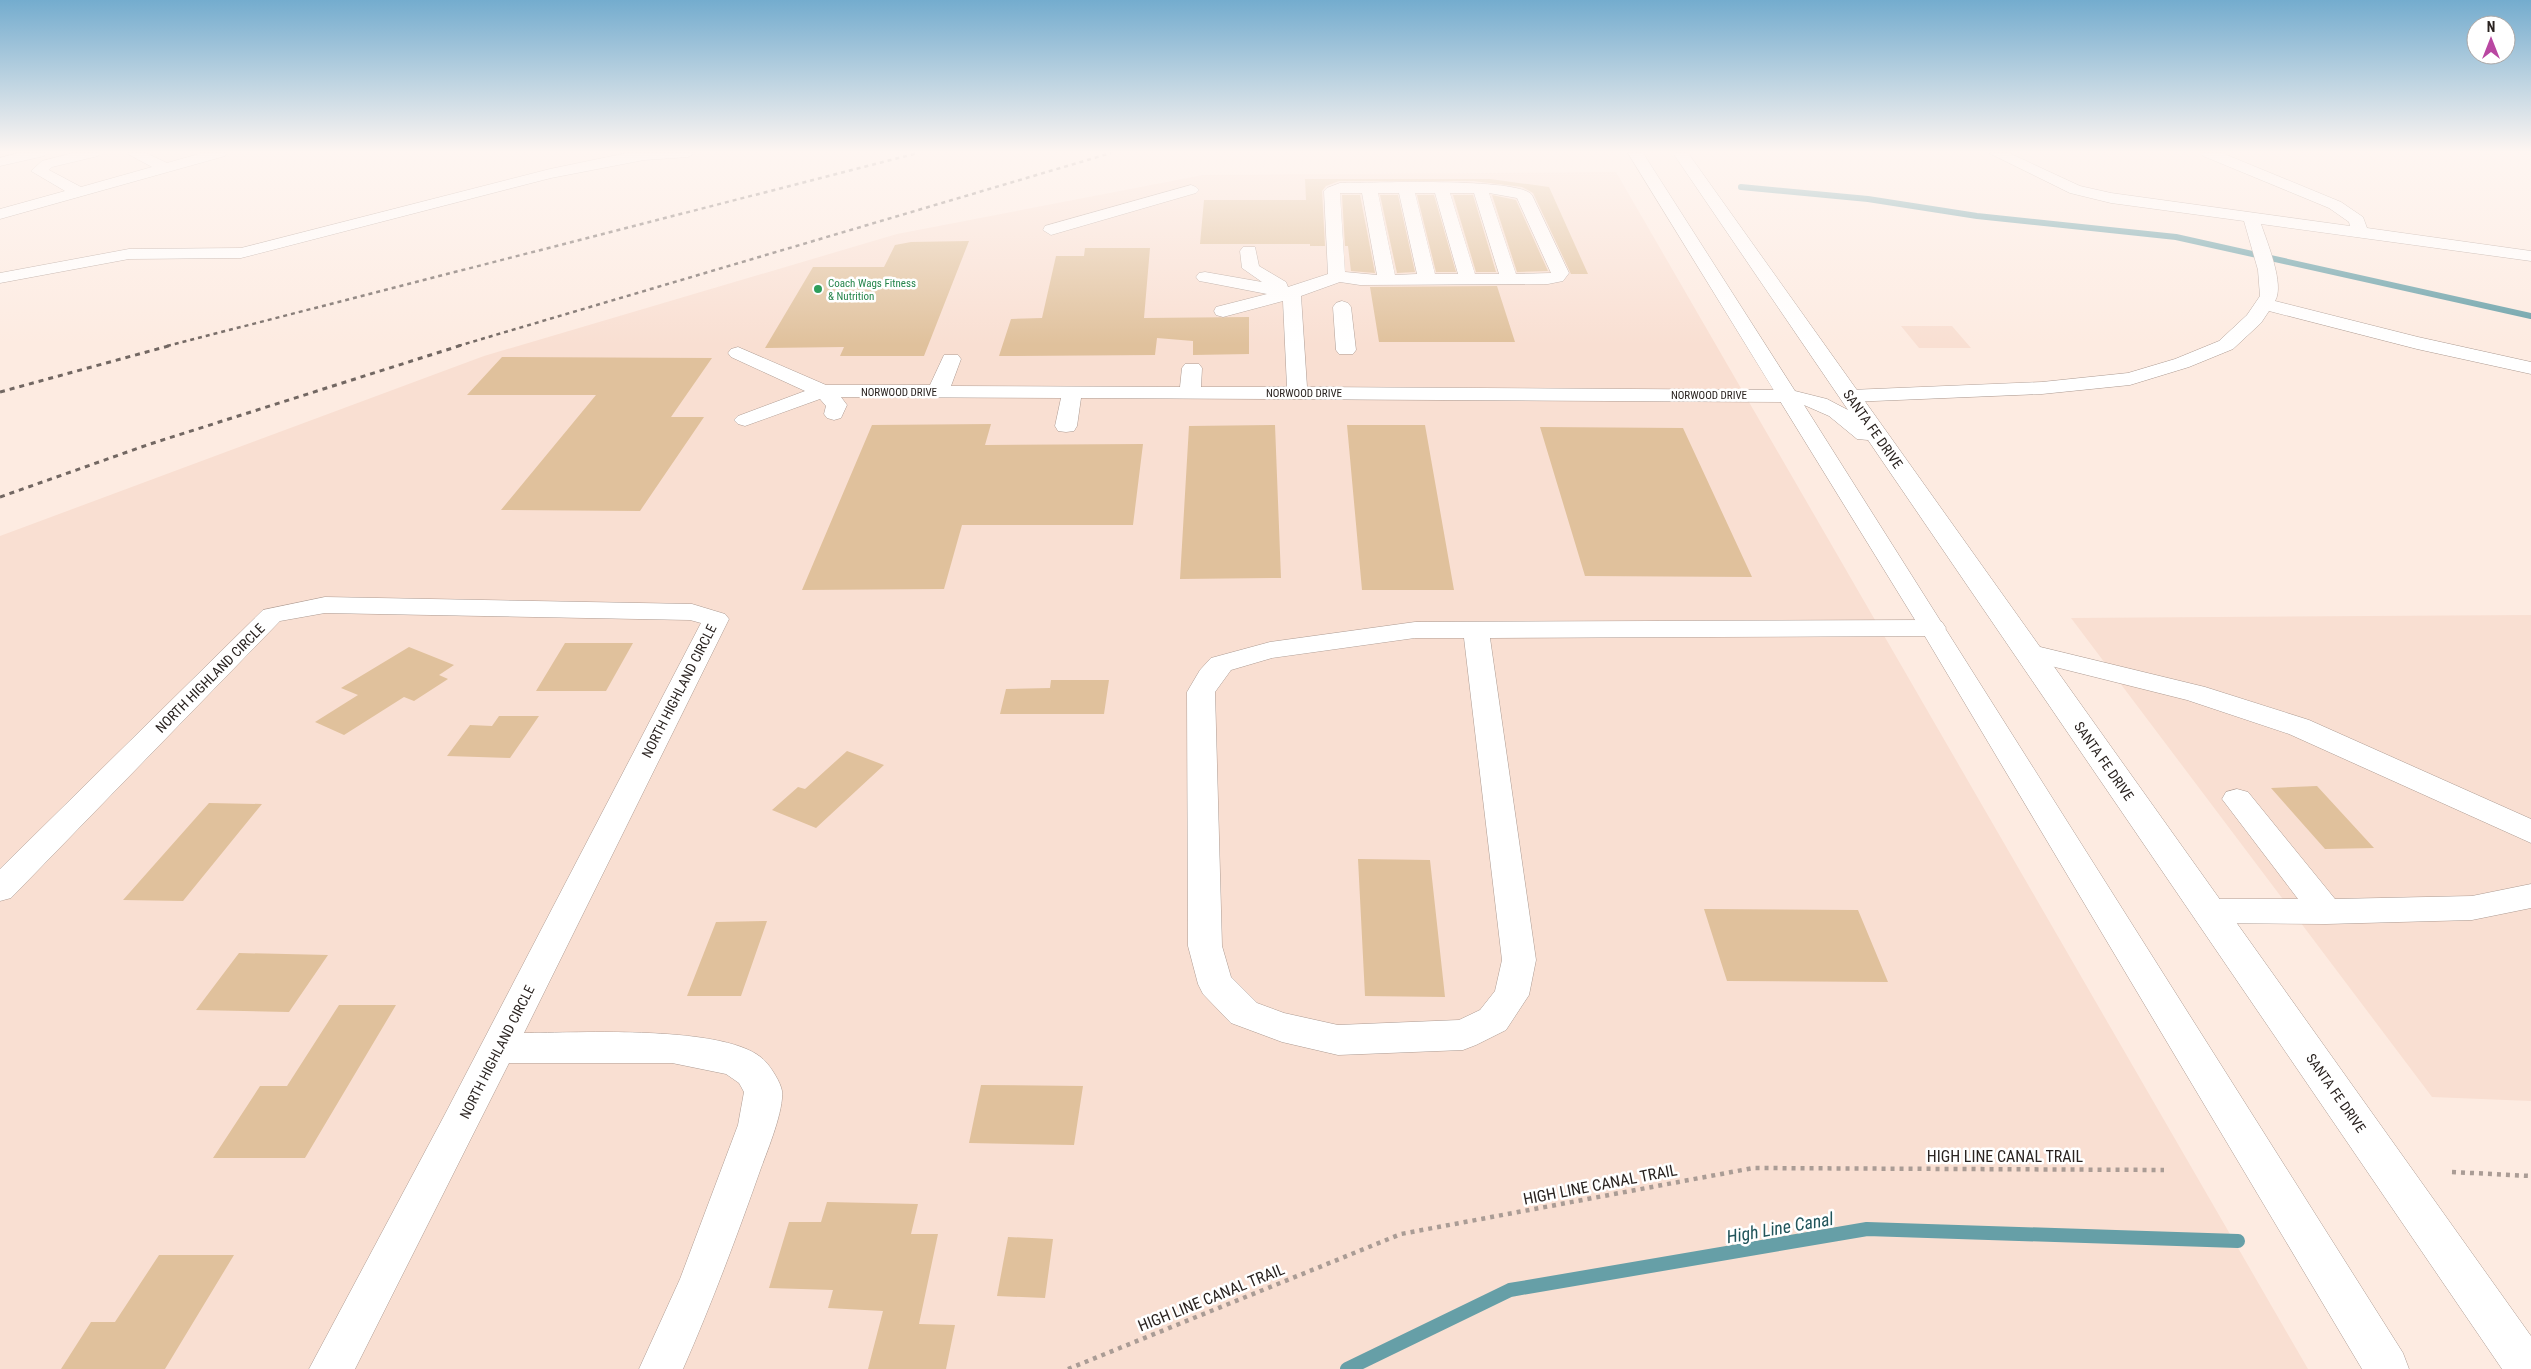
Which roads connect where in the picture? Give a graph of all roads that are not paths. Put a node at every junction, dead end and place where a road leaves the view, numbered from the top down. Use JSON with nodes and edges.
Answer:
{"nodes":[{"id":1,"x":382,"y":217,"type":"edge"},
{"id":2,"x":1097,"y":217,"type":"edge"},
{"id":3,"x":1333,"y":217,"type":"edge"},
{"id":4,"x":1375,"y":217,"type":"edge"},
{"id":5,"x":1413,"y":217,"type":"edge"},
{"id":6,"x":1450,"y":217,"type":"edge"},
{"id":7,"x":1489,"y":217,"type":"edge"},
{"id":8,"x":1534,"y":217,"type":"edge"},
{"id":9,"x":1674,"y":217,"type":"edge"},
{"id":10,"x":1723,"y":217,"type":"edge"},
{"id":11,"x":2211,"y":217,"type":"edge"},
{"id":12,"x":2352,"y":217,"type":"edge"},
{"id":13,"x":2254,"y":225,"type":"junction"},
{"id":14,"x":1051,"y":230,"type":"dead end"},
{"id":15,"x":2359,"y":233,"type":"junction"},
{"id":16,"x":1249,"y":251,"type":"dead end"},
{"id":17,"x":2531,"y":256,"type":"edge"},
{"id":18,"x":1339,"y":276,"type":"junction"},
{"id":19,"x":1205,"y":277,"type":"dead end"},
{"id":20,"x":0,"y":278,"type":"edge"},
{"id":21,"x":1427,"y":279,"type":"junction"},
{"id":22,"x":1468,"y":279,"type":"junction"},
{"id":23,"x":1509,"y":279,"type":"junction"},
{"id":24,"x":1387,"y":280,"type":"junction"},
{"id":25,"x":1292,"y":293,"type":"junction"},
{"id":26,"x":2264,"y":304,"type":"junction"},
{"id":27,"x":1342,"y":307,"type":"dead end"},
{"id":28,"x":1223,"y":311,"type":"dead end"},
{"id":29,"x":1346,"y":350,"type":"dead end"},
{"id":30,"x":738,"y":353,"type":"dead end"},
{"id":31,"x":951,"y":359,"type":"dead end"},
{"id":32,"x":1192,"y":368,"type":"dead end"},
{"id":33,"x":2531,"y":368,"type":"edge"},
{"id":34,"x":1023,"y":369,"type":"dead end"},
{"id":35,"x":823,"y":391,"type":"junction"},
{"id":36,"x":938,"y":392,"type":"junction"},
{"id":37,"x":1017,"y":392,"type":"junction"},
{"id":38,"x":1072,"y":392,"type":"junction"},
{"id":39,"x":1190,"y":392,"type":"junction"},
{"id":40,"x":1297,"y":393,"type":"junction"},
{"id":41,"x":1785,"y":396,"type":"junction"},
{"id":42,"x":1850,"y":396,"type":"junction"},
{"id":43,"x":834,"y":414,"type":"dead end"},
{"id":44,"x":745,"y":420,"type":"dead end"},
{"id":45,"x":1066,"y":426,"type":"dead end"},
{"id":46,"x":1893,"y":458,"type":"junction"},
{"id":47,"x":1933,"y":628,"type":"junction"},
{"id":48,"x":1476,"y":630,"type":"junction"},
{"id":49,"x":2028,"y":652,"type":"junction"},
{"id":50,"x":2237,"y":799,"type":"dead end"},
{"id":51,"x":2531,"y":832,"type":"edge"},
{"id":52,"x":0,"y":889,"type":"edge"},
{"id":53,"x":2531,"y":896,"type":"edge"},
{"id":54,"x":2208,"y":911,"type":"junction"},
{"id":55,"x":2326,"y":912,"type":"junction"},
{"id":56,"x":499,"y":1048,"type":"junction"},
{"id":57,"x":331,"y":1369,"type":"edge"},
{"id":58,"x":661,"y":1369,"type":"edge"},
{"id":59,"x":2387,"y":1369,"type":"edge"},
{"id":60,"x":2528,"y":1369,"type":"edge"}],
"edges":[{"from":1,"to":20,"type":"main road"},
{"from":2,"to":14,"type":"main road"},
{"from":3,"to":18,"type":"main road"},
{"from":4,"to":24,"type":"main road"},
{"from":5,"to":21,"type":"main road"},
{"from":6,"to":22,"type":"main road"},
{"from":7,"to":23,"type":"main road"},
{"from":8,"to":23,"type":"main road"},
{"from":9,"to":41,"type":"main road"},
{"from":10,"to":42,"type":"main road","name":"SANTA FE DRIVE"},
{"from":11,"to":13,"type":"main road"},
{"from":12,"to":15,"type":"main road"},
{"from":13,"to":15,"type":"main road"},
{"from":13,"to":26,"type":"main road"},
{"from":15,"to":17,"type":"main road"},
{"from":16,"to":25,"type":"main road"},
{"from":18,"to":24,"type":"main road"},
{"from":18,"to":25,"type":"main road"},
{"from":19,"to":25,"type":"main road"},
{"from":21,"to":22,"type":"main road"},
{"from":21,"to":24,"type":"main road"},
{"from":22,"to":23,"type":"main road"},
{"from":25,"to":28,"type":"main road"},
{"from":25,"to":40,"type":"main road"},
{"from":26,"to":33,"type":"main road"},
{"from":26,"to":42,"type":"main road"},
{"from":27,"to":29,"type":"main road"},
{"from":30,"to":35,"type":"main road"},
{"from":31,"to":36,"type":"main road"},
{"from":32,"to":39,"type":"main road"},
{"from":34,"to":37,"type":"main road"},
{"from":35,"to":36,"type":"main road","name":"NORWOOD DRIVE"},
{"from":35,"to":43,"type":"main road"},
{"from":35,"to":44,"type":"main road"},
{"from":36,"to":37,"type":"main road","name":"NORWOOD DRIVE"},
{"from":37,"to":38,"type":"main road","name":"NORWOOD DRIVE"},
{"from":38,"to":39,"type":"main road","name":"NORWOOD DRIVE"},
{"from":38,"to":45,"type":"main road"},
{"from":39,"to":40,"type":"main road","name":"NORWOOD DRIVE"},
{"from":40,"to":41,"type":"main road","name":"NORWOOD DRIVE"},
{"from":41,"to":46,"type":"main road","name":"NORWOOD DRIVE"},
{"from":41,"to":47,"type":"main road"},
{"from":42,"to":46,"type":"main road","name":"SANTA FE DRIVE"},
{"from":46,"to":49,"type":"main road","name":"SANTA FE DRIVE"},
{"from":47,"to":48,"type":"main road"},
{"from":47,"to":59,"type":"main road"},
{"from":48,"to":48,"type":"main road"},
{"from":49,"to":51,"type":"main road"},
{"from":49,"to":54,"type":"main road","name":"SANTA FE DRIVE"},
{"from":50,"to":55,"type":"main road"},
{"from":52,"to":56,"type":"main road","name":"NORTH HIGHLAND CIRCLE"},
{"from":53,"to":55,"type":"main road"},
{"from":54,"to":55,"type":"main road"},
{"from":54,"to":60,"type":"main road","name":"SANTA FE DRIVE"},
{"from":56,"to":57,"type":"main road","name":"NORTH HIGHLAND CIRCLE"},
{"from":56,"to":58,"type":"main road"}]}
